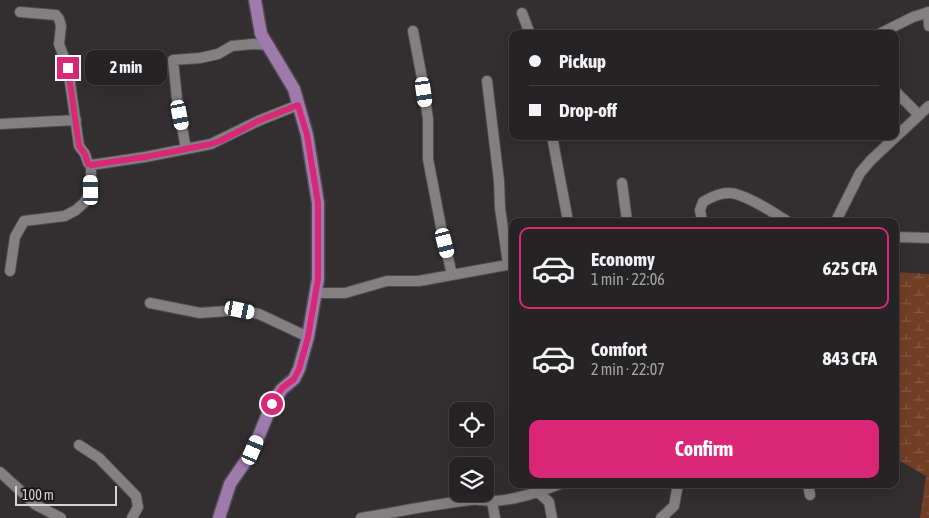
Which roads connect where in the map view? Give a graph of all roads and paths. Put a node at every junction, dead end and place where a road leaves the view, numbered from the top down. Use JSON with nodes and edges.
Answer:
{"nodes":[{"id":1,"x":255,"y":0,"type":"edge"},
{"id":2,"x":20,"y":12,"type":"dead end"},
{"id":3,"x":928,"y":12,"type":"edge"},
{"id":4,"x":522,"y":13,"type":"dead end"},
{"id":5,"x":929,"y":26,"type":"edge"},
{"id":6,"x":528,"y":30,"type":"edge"},
{"id":7,"x":887,"y":30,"type":"edge"},
{"id":8,"x":413,"y":31,"type":"dead end"},
{"id":9,"x":267,"y":45,"type":"junction"},
{"id":10,"x":487,"y":81,"type":"dead end"},
{"id":11,"x":899,"y":95,"type":"edge"},
{"id":12,"x":298,"y":105,"type":"junction"},
{"id":13,"x":929,"y":106,"type":"edge"},
{"id":14,"x":919,"y":115,"type":"junction"},
{"id":15,"x":76,"y":120,"type":"junction"},
{"id":16,"x":0,"y":124,"type":"edge"},
{"id":17,"x":899,"y":134,"type":"edge"},
{"id":18,"x":553,"y":140,"type":"edge"},
{"id":19,"x":892,"y":140,"type":"edge"},
{"id":20,"x":186,"y":149,"type":"junction"},
{"id":21,"x":91,"y":165,"type":"junction"},
{"id":22,"x":622,"y":183,"type":"dead end"},
{"id":23,"x":567,"y":218,"type":"edge"},
{"id":24,"x":628,"y":218,"type":"edge"},
{"id":25,"x":701,"y":218,"type":"edge"},
{"id":26,"x":782,"y":218,"type":"edge"},
{"id":27,"x":837,"y":218,"type":"edge"},
{"id":28,"x":899,"y":237,"type":"edge"},
{"id":29,"x":929,"y":238,"type":"edge"},
{"id":30,"x":509,"y":258,"type":"edge"},
{"id":31,"x":509,"y":264,"type":"edge"},
{"id":32,"x":10,"y":271,"type":"dead end"},
{"id":33,"x":452,"y":275,"type":"junction"},
{"id":34,"x":316,"y":293,"type":"junction"},
{"id":35,"x":150,"y":303,"type":"dead end"},
{"id":36,"x":308,"y":337,"type":"junction"},
{"id":37,"x":79,"y":444,"type":"dead end"},
{"id":38,"x":0,"y":472,"type":"edge"},
{"id":39,"x":552,"y":488,"type":"edge"},
{"id":40,"x":677,"y":488,"type":"edge"},
{"id":41,"x":809,"y":488,"type":"edge"},
{"id":42,"x":538,"y":492,"type":"junction"},
{"id":43,"x":810,"y":495,"type":"dead end"},
{"id":44,"x":494,"y":501,"type":"edge"},
{"id":45,"x":458,"y":502,"type":"edge"},
{"id":46,"x":492,"y":502,"type":"edge"},
{"id":47,"x":61,"y":518,"type":"edge"},
{"id":48,"x":132,"y":518,"type":"edge"},
{"id":49,"x":219,"y":518,"type":"edge"},
{"id":50,"x":362,"y":518,"type":"edge"},
{"id":51,"x":495,"y":518,"type":"edge"},
{"id":52,"x":552,"y":518,"type":"edge"},
{"id":53,"x":661,"y":518,"type":"edge"}],
"edges":[{"from":1,"to":9,"type":"main road"},
{"from":2,"to":15,"type":"street"},
{"from":3,"to":5,"type":"street"},
{"from":3,"to":7,"type":"street"},
{"from":4,"to":6,"type":"street"},
{"from":8,"to":33,"type":"street"},
{"from":9,"to":12,"type":"main road"},
{"from":9,"to":20,"type":"street"},
{"from":10,"to":30,"type":"street"},
{"from":11,"to":14,"type":"street"},
{"from":12,"to":20,"type":"street"},
{"from":12,"to":34,"type":"main road"},
{"from":13,"to":14,"type":"street"},
{"from":14,"to":17,"type":"street"},
{"from":15,"to":16,"type":"street"},
{"from":15,"to":21,"type":"street"},
{"from":18,"to":23,"type":"street"},
{"from":19,"to":27,"type":"street"},
{"from":20,"to":21,"type":"street"},
{"from":21,"to":32,"type":"street"},
{"from":22,"to":24,"type":"street"},
{"from":25,"to":26,"type":"street"},
{"from":28,"to":29,"type":"street"},
{"from":31,"to":33,"type":"street"},
{"from":33,"to":34,"type":"street"},
{"from":34,"to":36,"type":"main road"},
{"from":35,"to":36,"type":"street"},
{"from":36,"to":49,"type":"main road"},
{"from":37,"to":48,"type":"street"},
{"from":38,"to":47,"type":"street"},
{"from":39,"to":42,"type":"street"},
{"from":40,"to":53,"type":"street"},
{"from":41,"to":43,"type":"street"},
{"from":42,"to":44,"type":"street"},
{"from":42,"to":52,"type":"street"},
{"from":45,"to":50,"type":"street"},
{"from":46,"to":51,"type":"street"}]}
